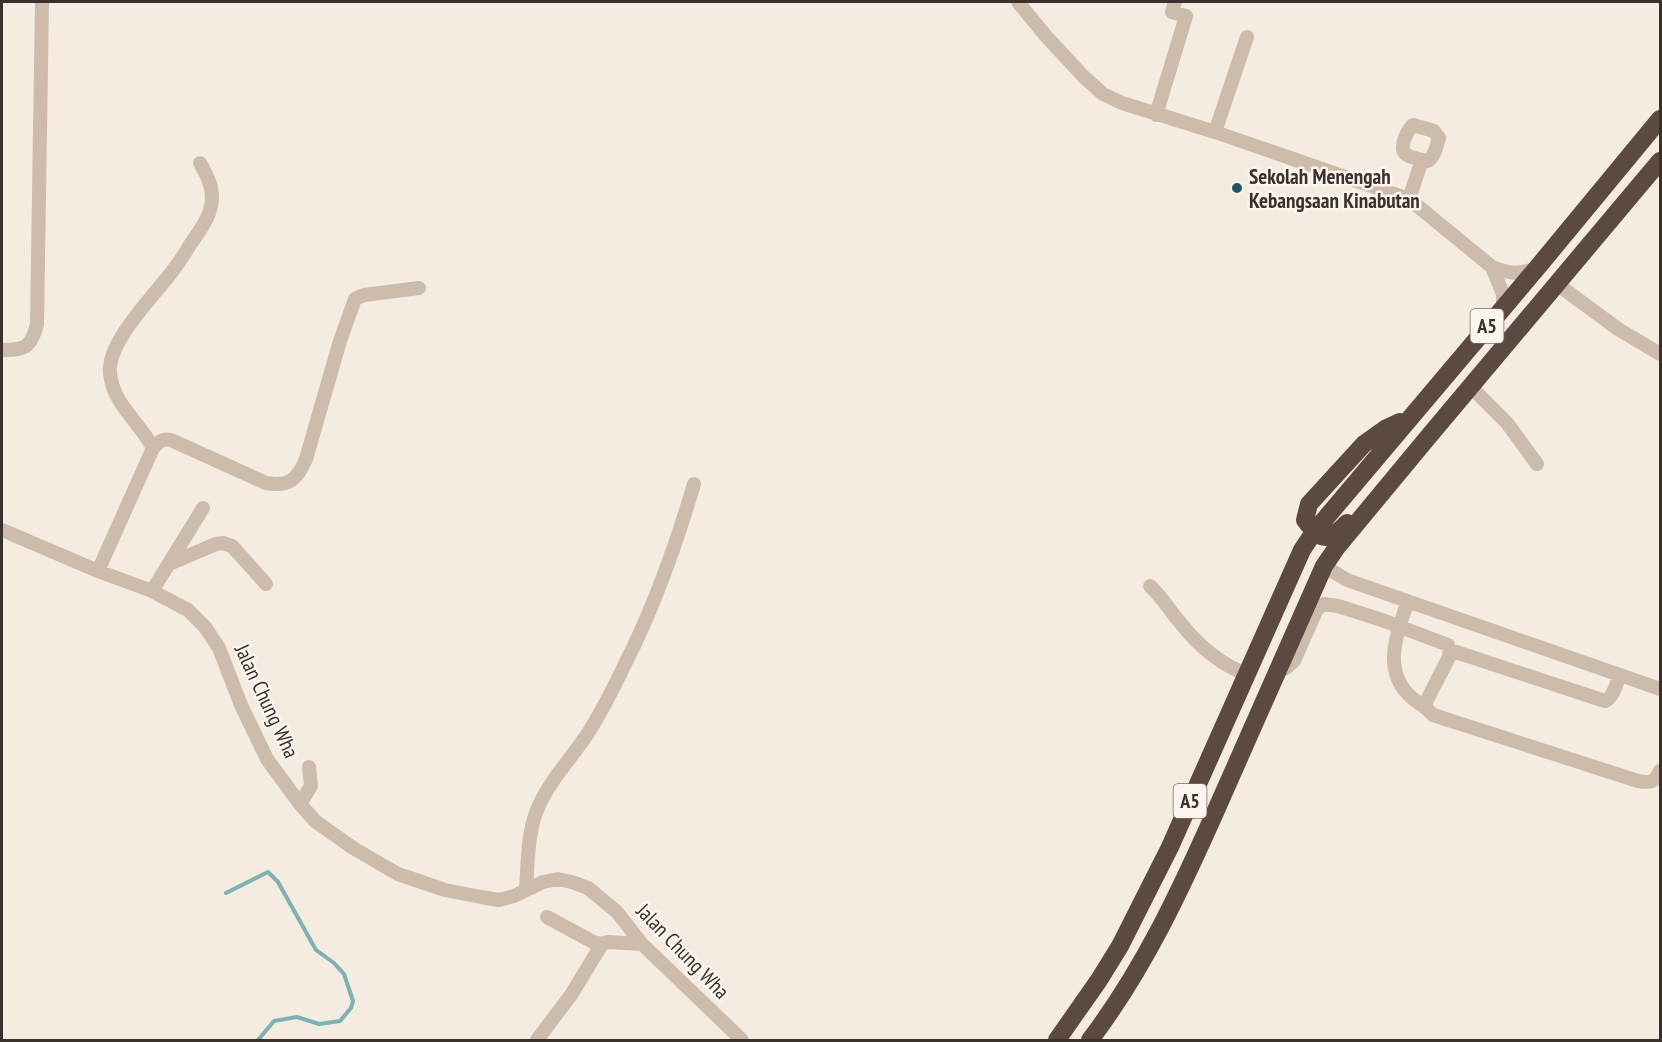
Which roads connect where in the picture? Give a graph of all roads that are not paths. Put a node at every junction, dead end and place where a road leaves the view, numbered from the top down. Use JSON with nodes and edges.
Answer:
{"nodes":[{"id":1,"x":42,"y":2,"type":"edge"},
{"id":2,"x":1018,"y":2,"type":"edge"},
{"id":3,"x":1176,"y":2,"type":"edge"},
{"id":4,"x":1246,"y":37,"type":"dead end"},
{"id":5,"x":1156,"y":115,"type":"junction"},
{"id":6,"x":1660,"y":119,"type":"edge"},
{"id":7,"x":1215,"y":132,"type":"junction"},
{"id":8,"x":1422,"y":160,"type":"dead end"},
{"id":9,"x":1660,"y":161,"type":"edge"},
{"id":10,"x":200,"y":163,"type":"dead end"},
{"id":11,"x":1409,"y":199,"type":"junction"},
{"id":12,"x":1492,"y":267,"type":"junction"},
{"id":13,"x":1538,"y":268,"type":"junction"},
{"id":14,"x":1557,"y":284,"type":"junction"},
{"id":15,"x":419,"y":288,"type":"dead end"},
{"id":16,"x":1503,"y":307,"type":"junction"},
{"id":17,"x":2,"y":350,"type":"edge"},
{"id":18,"x":1660,"y":354,"type":"edge"},
{"id":19,"x":1471,"y":387,"type":"junction"},
{"id":20,"x":1429,"y":436,"type":"junction"},
{"id":21,"x":153,"y":448,"type":"junction"},
{"id":22,"x":1537,"y":464,"type":"dead end"},
{"id":23,"x":694,"y":484,"type":"dead end"},
{"id":24,"x":203,"y":508,"type":"dead end"},
{"id":25,"x":2,"y":530,"type":"edge"},
{"id":26,"x":1314,"y":532,"type":"junction"},
{"id":27,"x":1302,"y":550,"type":"junction"},
{"id":28,"x":169,"y":564,"type":"junction"},
{"id":29,"x":1324,"y":566,"type":"junction"},
{"id":30,"x":98,"y":571,"type":"junction"},
{"id":31,"x":266,"y":584,"type":"dead end"},
{"id":32,"x":1150,"y":586,"type":"dead end"},
{"id":33,"x":152,"y":591,"type":"junction"},
{"id":34,"x":1408,"y":601,"type":"junction"},
{"id":35,"x":1399,"y":627,"type":"junction"},
{"id":36,"x":1450,"y":650,"type":"junction"},
{"id":37,"x":1276,"y":671,"type":"junction"},
{"id":38,"x":1246,"y":674,"type":"junction"},
{"id":39,"x":1620,"y":675,"type":"junction"},
{"id":40,"x":1660,"y":689,"type":"edge"},
{"id":41,"x":1426,"y":708,"type":"junction"},
{"id":42,"x":309,"y":767,"type":"dead end"},
{"id":43,"x":1660,"y":771,"type":"edge"},
{"id":44,"x":300,"y":804,"type":"junction"},
{"id":45,"x":526,"y":890,"type":"junction"},
{"id":46,"x":547,"y":916,"type":"dead end"},
{"id":47,"x":602,"y":944,"type":"junction"},
{"id":48,"x":642,"y":944,"type":"junction"},
{"id":49,"x":537,"y":1041,"type":"edge"},
{"id":50,"x":742,"y":1041,"type":"edge"},
{"id":51,"x":1057,"y":1041,"type":"edge"},
{"id":52,"x":1090,"y":1041,"type":"edge"}],
"edges":[{"from":1,"to":17,"type":"street"},
{"from":2,"to":5,"type":"street"},
{"from":3,"to":5,"type":"street"},
{"from":4,"to":7,"type":"street"},
{"from":5,"to":7,"type":"street"},
{"from":6,"to":13,"type":"highway","number":"A5"},
{"from":7,"to":11,"type":"street"},
{"from":8,"to":11,"type":"street"},
{"from":9,"to":14,"type":"highway","number":"A5"},
{"from":10,"to":21,"type":"street"},
{"from":11,"to":12,"type":"street"},
{"from":12,"to":13,"type":"street"},
{"from":12,"to":16,"type":"street"},
{"from":13,"to":16,"type":"highway","number":"A5"},
{"from":14,"to":18,"type":"street"},
{"from":14,"to":19,"type":"highway","number":"A5"},
{"from":15,"to":21,"type":"street"},
{"from":16,"to":26,"type":"highway","number":"A5"},
{"from":19,"to":20,"type":"highway","number":"A5"},
{"from":19,"to":22,"type":"street"},
{"from":20,"to":26,"type":"highway"},
{"from":20,"to":29,"type":"highway","number":"A5"},
{"from":21,"to":30,"type":"street"},
{"from":23,"to":45,"type":"street"},
{"from":24,"to":28,"type":"street"},
{"from":25,"to":30,"type":"street","name":"Jalan Chung Wha"},
{"from":26,"to":27,"type":"highway","number":"A5"},
{"from":27,"to":29,"type":"highway"},
{"from":27,"to":38,"type":"highway","number":"A5"},
{"from":28,"to":31,"type":"street"},
{"from":28,"to":33,"type":"street"},
{"from":29,"to":34,"type":"street"},
{"from":29,"to":37,"type":"highway","number":"A5"},
{"from":30,"to":33,"type":"street","name":"Jalan Chung Wha"},
{"from":32,"to":38,"type":"street"},
{"from":33,"to":44,"type":"street","name":"Jalan Chung Wha"},
{"from":34,"to":35,"type":"street"},
{"from":34,"to":39,"type":"street"},
{"from":35,"to":36,"type":"street"},
{"from":35,"to":37,"type":"street"},
{"from":35,"to":41,"type":"street"},
{"from":36,"to":39,"type":"street"},
{"from":36,"to":41,"type":"street"},
{"from":37,"to":52,"type":"highway","number":"A5"},
{"from":38,"to":51,"type":"highway","number":"A5"},
{"from":39,"to":40,"type":"street"},
{"from":41,"to":43,"type":"street"},
{"from":42,"to":44,"type":"street"},
{"from":44,"to":45,"type":"street","name":"Jalan Chung Wha"},
{"from":45,"to":48,"type":"street","name":"Jalan Chung Wha"},
{"from":46,"to":47,"type":"street"},
{"from":47,"to":48,"type":"street"},
{"from":47,"to":49,"type":"street"},
{"from":48,"to":50,"type":"street","name":"Jalan Chung Wha"}]}
